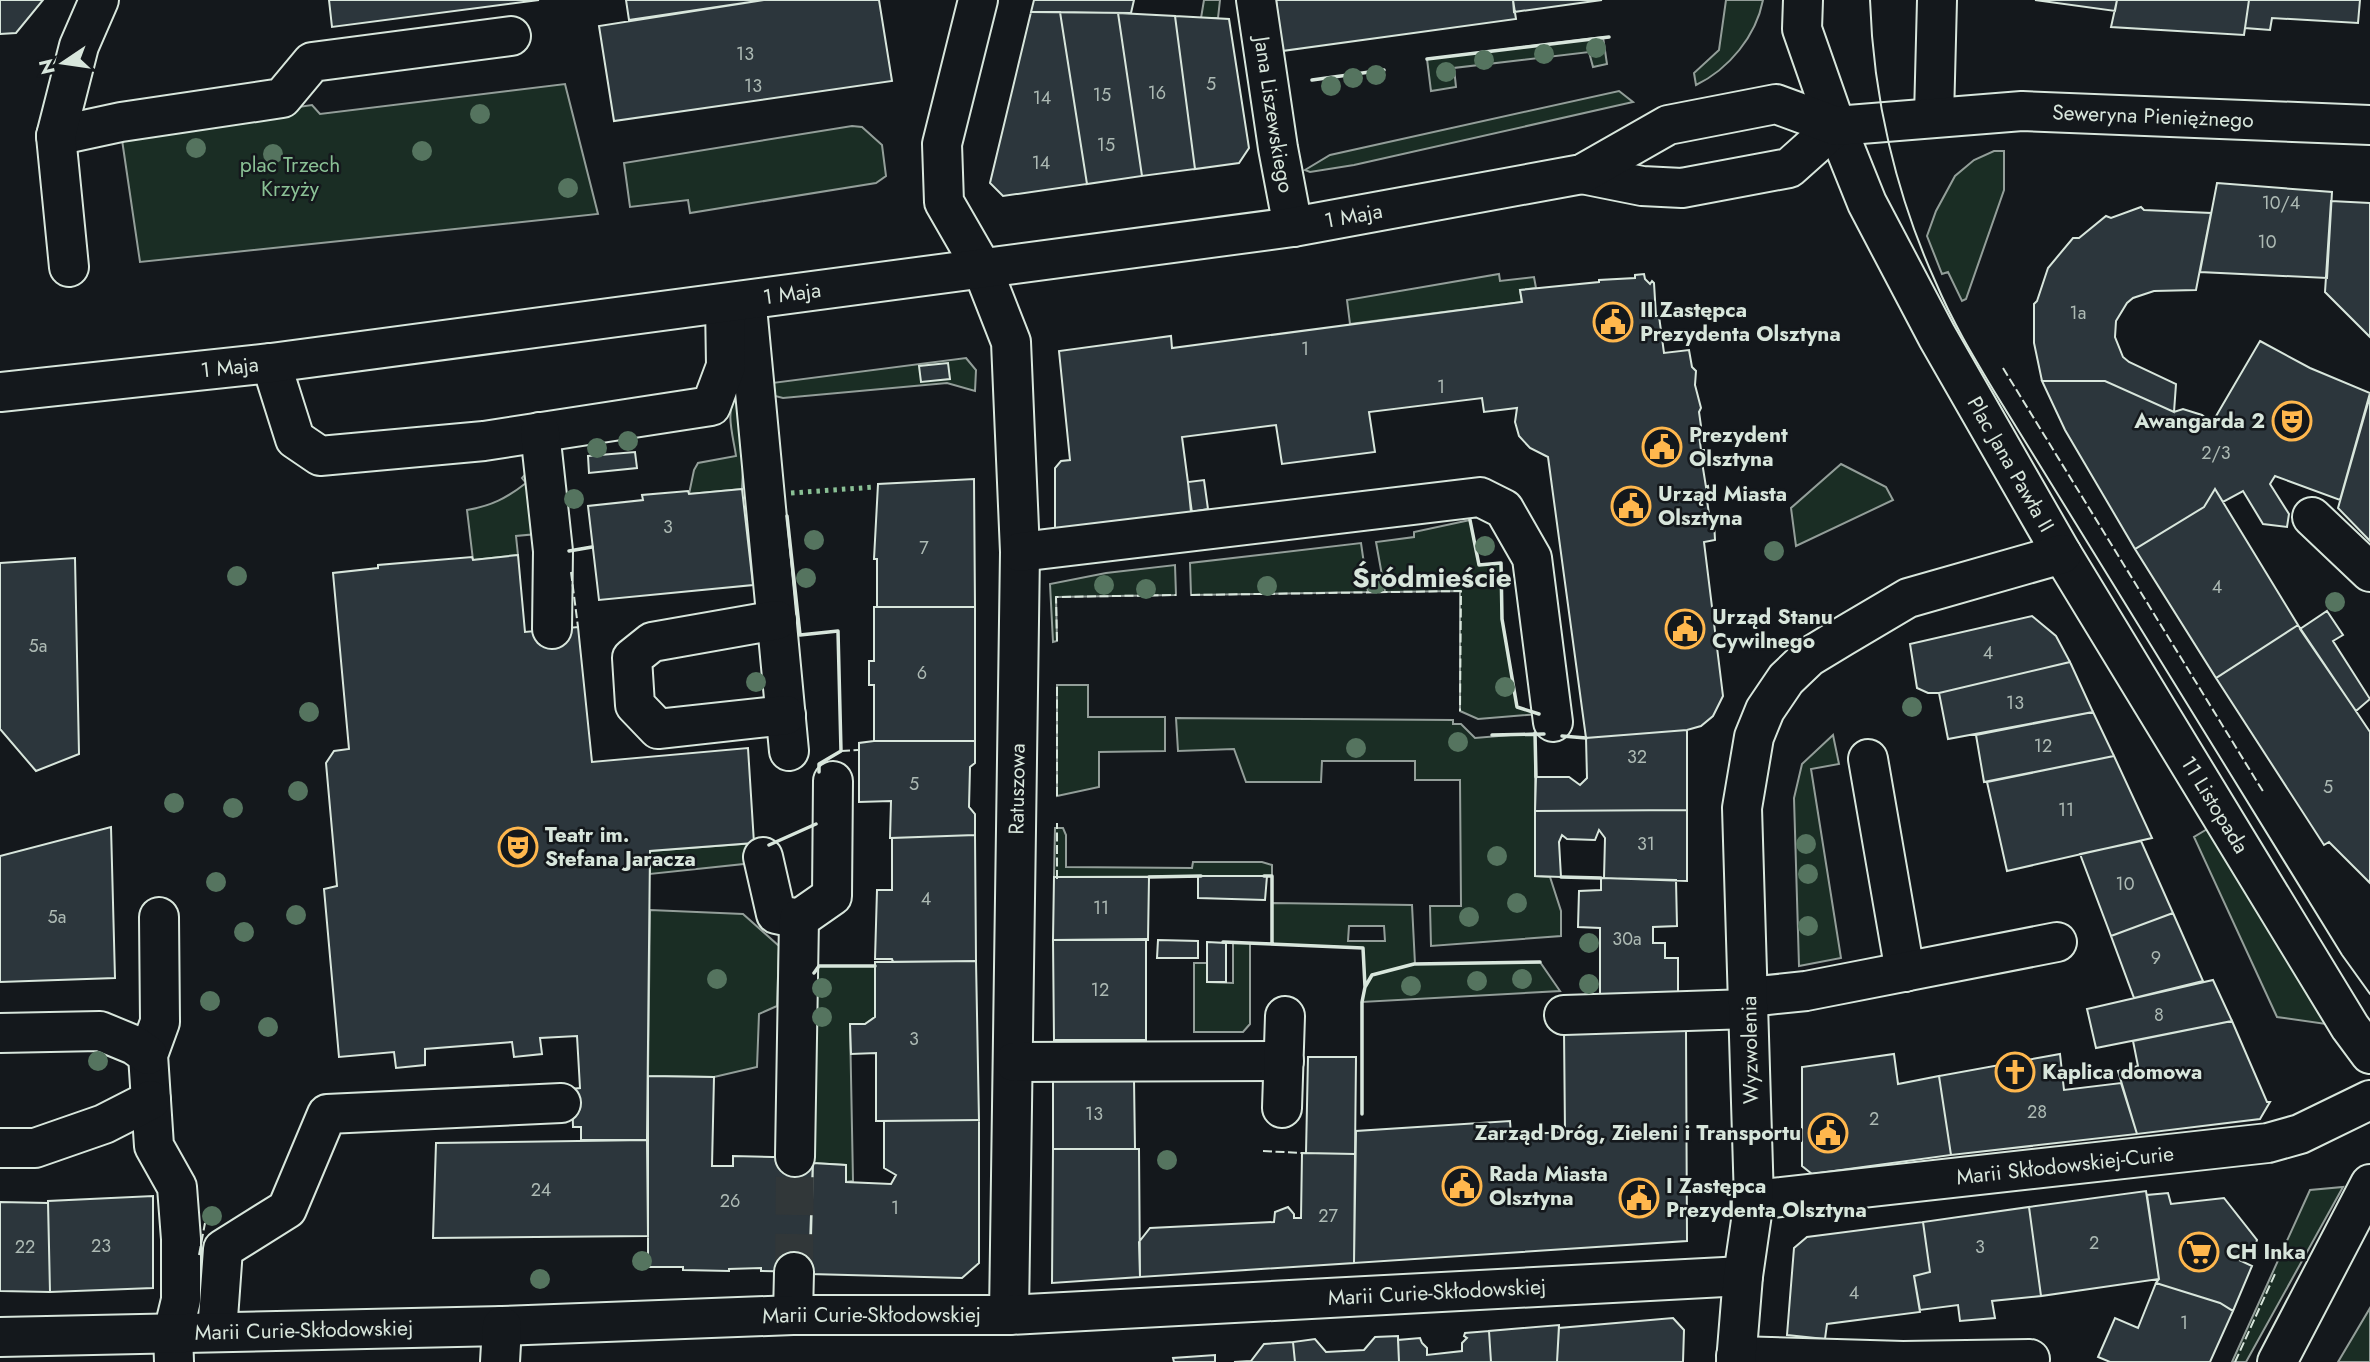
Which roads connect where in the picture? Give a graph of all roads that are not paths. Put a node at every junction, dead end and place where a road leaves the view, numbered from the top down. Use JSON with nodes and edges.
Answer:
{"nodes":[{"id":1,"x":99,"y":0,"type":"edge"},
{"id":2,"x":978,"y":0,"type":"edge"},
{"id":3,"x":1256,"y":0,"type":"edge"},
{"id":4,"x":1803,"y":0,"type":"edge"},
{"id":5,"x":1937,"y":0,"type":"edge"},
{"id":6,"x":511,"y":36,"type":"dead end"},
{"id":7,"x":1934,"y":117,"type":"junction"},
{"id":8,"x":2370,"y":125,"type":"edge"},
{"id":9,"x":1836,"y":126,"type":"junction"},
{"id":10,"x":56,"y":136,"type":"junction"},
{"id":11,"x":1582,"y":174,"type":"junction"},
{"id":12,"x":1293,"y":227,"type":"junction"},
{"id":13,"x":69,"y":267,"type":"dead end"},
{"id":14,"x":982,"y":268,"type":"junction"},
{"id":15,"x":736,"y":303,"type":"junction"},
{"id":16,"x":271,"y":363,"type":"junction"},
{"id":17,"x":0,"y":391,"type":"edge"},
{"id":18,"x":540,"y":432,"type":"junction"},
{"id":19,"x":2312,"y":517,"type":"dead end"},
{"id":20,"x":1020,"y":552,"type":"junction"},
{"id":21,"x":2062,"y":554,"type":"junction"},
{"id":22,"x":2370,"y":572,"type":"edge"},
{"id":23,"x":777,"y":620,"type":"junction"},
{"id":24,"x":552,"y":629,"type":"dead end"},
{"id":25,"x":1553,"y":722,"type":"dead end"},
{"id":26,"x":1754,"y":737,"type":"joint"},
{"id":27,"x":1868,"y":759,"type":"dead end"},
{"id":28,"x":833,"y":781,"type":"dead end"},
{"id":29,"x":763,"y":857,"type":"dead end"},
{"id":30,"x":159,"y":916,"type":"dead end"},
{"id":31,"x":799,"y":919,"type":"junction"},
{"id":32,"x":2057,"y":942,"type":"dead end"},
{"id":33,"x":1905,"y":972,"type":"junction"},
{"id":34,"x":1749,"y":1003,"type":"junction"},
{"id":35,"x":1564,"y":1015,"type":"dead end"},
{"id":36,"x":1285,"y":1016,"type":"dead end"},
{"id":37,"x":0,"y":1033,"type":"edge"},
{"id":38,"x":2370,"y":1054,"type":"edge"},
{"id":39,"x":148,"y":1055,"type":"junction"},
{"id":40,"x":1284,"y":1061,"type":"junction"},
{"id":41,"x":1014,"y":1062,"type":"junction"},
{"id":42,"x":2370,"y":1100,"type":"edge"},
{"id":43,"x":151,"y":1101,"type":"junction"},
{"id":44,"x":561,"y":1103,"type":"dead end"},
{"id":45,"x":1282,"y":1108,"type":"dead end"},
{"id":46,"x":0,"y":1148,"type":"edge"},
{"id":47,"x":795,"y":1157,"type":"tunnel mouth"},
{"id":48,"x":2370,"y":1184,"type":"edge"},
{"id":49,"x":1754,"y":1200,"type":"junction"},
{"id":50,"x":794,"y":1272,"type":"tunnel mouth"},
{"id":51,"x":1743,"y":1276,"type":"junction"},
{"id":52,"x":793,"y":1315,"type":"junction"},
{"id":53,"x":1009,"y":1315,"type":"junction"},
{"id":54,"x":217,"y":1332,"type":"junction"},
{"id":55,"x":501,"y":1344,"type":"edge"},
{"id":56,"x":2,"y":1345,"type":"edge"},
{"id":57,"x":173,"y":1347,"type":"edge"},
{"id":58,"x":1736,"y":1359,"type":"edge"},
{"id":59,"x":2030,"y":1359,"type":"dead end"},
{"id":60,"x":2277,"y":1362,"type":"edge"}],
"edges":[{"from":1,"to":10,"type":"street"},
{"from":2,"to":14,"type":"street","name":"Ratuszowa"},
{"from":3,"to":12,"type":"street","name":"Jana Liszewskiego"},
{"from":4,"to":9,"type":"street","name":"Plac Jana Pawła II"},
{"from":5,"to":7,"type":"street"},
{"from":6,"to":10,"type":"street"},
{"from":7,"to":8,"type":"street","name":"Seweryna Pieniężnego"},
{"from":7,"to":9,"type":"street"},
{"from":9,"to":11,"type":"street","name":"1 Maja"},
{"from":9,"to":11,"type":"street","name":"1 Maja"},
{"from":9,"to":21,"type":"street","name":"Plac Jana Pawła II"},
{"from":10,"to":13,"type":"street"},
{"from":11,"to":12,"type":"street","name":"1 Maja"},
{"from":12,"to":14,"type":"street","name":"1 Maja"},
{"from":14,"to":15,"type":"street","name":"1 Maja"},
{"from":14,"to":20,"type":"street","name":"Ratuszowa"},
{"from":15,"to":16,"type":"street","name":"1 Maja"},
{"from":15,"to":18,"type":"street"},
{"from":15,"to":23,"type":"street"},
{"from":16,"to":17,"type":"street","name":"1 Maja"},
{"from":16,"to":18,"type":"street"},
{"from":18,"to":24,"type":"street"},
{"from":19,"to":22,"type":"street"},
{"from":20,"to":25,"type":"street"},
{"from":20,"to":41,"type":"street","name":"Ratuszowa"},
{"from":21,"to":26,"type":"street","name":"Plac Jana Pawła II"},
{"from":21,"to":38,"type":"street","name":"11 Listopada"},
{"from":23,"to":23,"type":"street"},
{"from":26,"to":34,"type":"street","name":"Wyzwolenia"},
{"from":27,"to":33,"type":"street"},
{"from":28,"to":31,"type":"street"},
{"from":29,"to":31,"type":"street"},
{"from":30,"to":39,"type":"street"},
{"from":31,"to":47,"type":"street"},
{"from":32,"to":33,"type":"street"},
{"from":33,"to":34,"type":"street"},
{"from":34,"to":35,"type":"street"},
{"from":34,"to":49,"type":"street","name":"Wyzwolenia"},
{"from":36,"to":40,"type":"street"},
{"from":37,"to":39,"type":"street"},
{"from":39,"to":43,"type":"street"},
{"from":40,"to":41,"type":"street"},
{"from":40,"to":45,"type":"street"},
{"from":41,"to":53,"type":"street","name":"Ratuszowa"},
{"from":42,"to":49,"type":"street","name":"Marii Skłodowskiej-Curie"},
{"from":43,"to":46,"type":"street"},
{"from":43,"to":57,"type":"street"},
{"from":44,"to":54,"type":"street"},
{"from":48,"to":60,"type":"street"},
{"from":49,"to":51,"type":"street","name":"Wyzwolenia"},
{"from":50,"to":52,"type":"street"},
{"from":51,"to":53,"type":"street","name":"Marii Curie-Skłodowskiej"},
{"from":51,"to":58,"type":"street","name":"Wyzwolenia"},
{"from":52,"to":53,"type":"street","name":"Marii Curie-Skłodowskiej"},
{"from":52,"to":55,"type":"street","name":"Marii Curie-Skłodowskiej"},
{"from":54,"to":55,"type":"street","name":"Marii Curie-Skłodowskiej"},
{"from":54,"to":57,"type":"street","name":"Marii Curie-Skłodowskiej"},
{"from":56,"to":57,"type":"street","name":"Marii Curie-Skłodowskiej"},
{"from":58,"to":59,"type":"street"}]}
